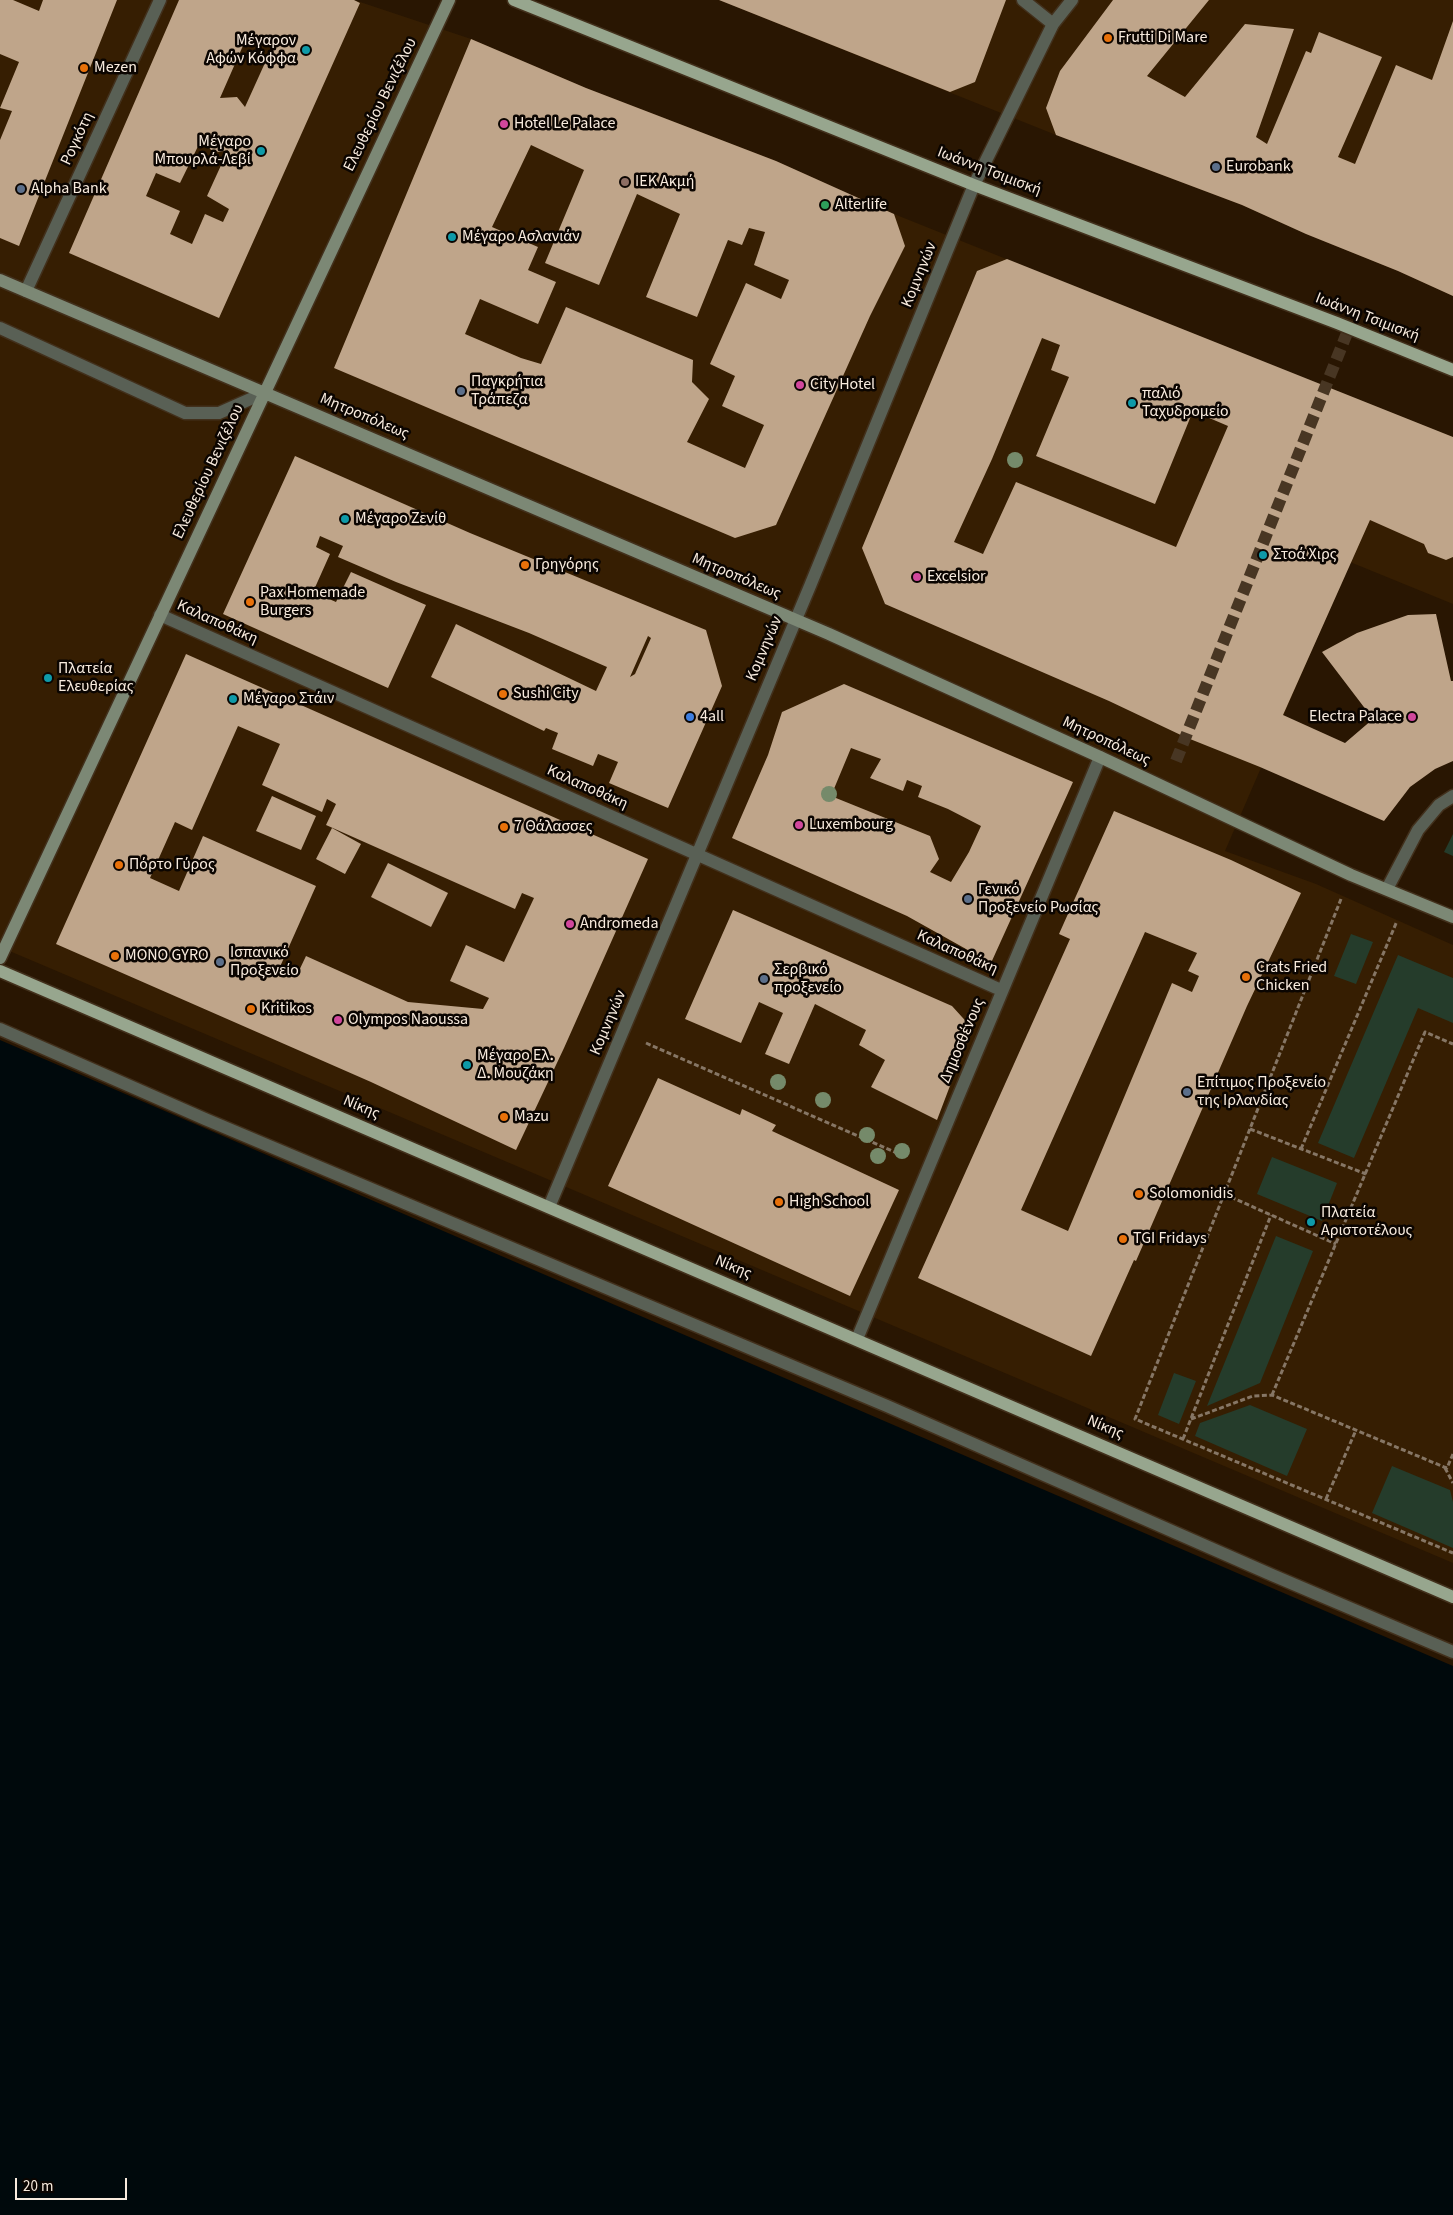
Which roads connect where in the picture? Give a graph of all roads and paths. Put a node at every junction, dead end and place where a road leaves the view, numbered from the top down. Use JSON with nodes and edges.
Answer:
{"nodes":[{"id":1,"x":160,"y":0,"type":"edge"},
{"id":2,"x":449,"y":0,"type":"edge"},
{"id":3,"x":514,"y":0,"type":"edge"},
{"id":4,"x":1023,"y":0,"type":"edge"},
{"id":5,"x":1072,"y":0,"type":"edge"},
{"id":6,"x":1053,"y":24,"type":"junction"},
{"id":7,"x":974,"y":185,"type":"junction"},
{"id":8,"x":0,"y":280,"type":"edge"},
{"id":9,"x":26,"y":291,"type":"junction"},
{"id":10,"x":0,"y":328,"type":"edge"},
{"id":11,"x":1453,"y":370,"type":"edge"},
{"id":12,"x":264,"y":393,"type":"junction"},
{"id":13,"x":160,"y":615,"type":"junction"},
{"id":14,"x":794,"y":619,"type":"junction"},
{"id":15,"x":1100,"y":757,"type":"junction"},
{"id":16,"x":1453,"y":796,"type":"edge"},
{"id":17,"x":698,"y":855,"type":"junction"},
{"id":18,"x":1387,"y":889,"type":"junction"},
{"id":19,"x":1342,"y":896,"type":"dead end"},
{"id":20,"x":1453,"y":917,"type":"edge"},
{"id":21,"x":1397,"y":920,"type":"dead end"},
{"id":22,"x":0,"y":958,"type":"edge"},
{"id":23,"x":0,"y":971,"type":"edge"},
{"id":24,"x":1002,"y":990,"type":"junction"},
{"id":25,"x":0,"y":1029,"type":"edge"},
{"id":26,"x":623,"y":1033,"type":"junction"},
{"id":27,"x":1453,"y":1044,"type":"edge"},
{"id":28,"x":1250,"y":1129,"type":"junction"},
{"id":29,"x":1301,"y":1149,"type":"junction"},
{"id":30,"x":928,"y":1166,"type":"junction"},
{"id":31,"x":1366,"y":1174,"type":"junction"},
{"id":32,"x":1224,"y":1194,"type":"junction"},
{"id":33,"x":549,"y":1207,"type":"junction"},
{"id":34,"x":1271,"y":1215,"type":"junction"},
{"id":35,"x":1336,"y":1244,"type":"junction"},
{"id":36,"x":857,"y":1339,"type":"junction"},
{"id":37,"x":1272,"y":1395,"type":"junction"},
{"id":38,"x":1191,"y":1419,"type":"junction"},
{"id":39,"x":1356,"y":1430,"type":"junction"},
{"id":40,"x":1184,"y":1439,"type":"junction"},
{"id":41,"x":1453,"y":1454,"type":"edge"},
{"id":42,"x":1444,"y":1467,"type":"junction"},
{"id":43,"x":1453,"y":1483,"type":"edge"},
{"id":44,"x":1326,"y":1500,"type":"junction"},
{"id":45,"x":1453,"y":1553,"type":"edge"},
{"id":46,"x":1453,"y":1596,"type":"edge"},
{"id":47,"x":1453,"y":1652,"type":"edge"}],
"edges":[{"from":1,"to":9,"type":"street","name":"Ρογκότη"},
{"from":2,"to":12,"type":"main road","name":"Ελευθερίου Βενιζέλου"},
{"from":3,"to":7,"type":"main road","name":"Ιωάννη Τσιμισκή"},
{"from":4,"to":6,"type":"street"},
{"from":5,"to":6,"type":"street","name":"Κομνηνών"},
{"from":6,"to":7,"type":"street","name":"Κομνηνών"},
{"from":7,"to":11,"type":"main road","name":"Ιωάννη Τσιμισκή"},
{"from":7,"to":14,"type":"street","name":"Κομνηνών"},
{"from":8,"to":9,"type":"main road","name":"Μητροπόλεως"},
{"from":9,"to":12,"type":"main road","name":"Μητροπόλεως"},
{"from":10,"to":12,"type":"street"},
{"from":12,"to":13,"type":"main road","name":"Ελευθερίου Βενιζέλου"},
{"from":12,"to":14,"type":"main road","name":"Μητροπόλεως"},
{"from":13,"to":17,"type":"street","name":"Καλαποθάκη"},
{"from":13,"to":22,"type":"main road","name":"Ελευθερίου Βενιζέλου"},
{"from":14,"to":15,"type":"main road","name":"Μητροπόλεως"},
{"from":14,"to":17,"type":"street","name":"Κομνηνών"},
{"from":15,"to":18,"type":"main road","name":"Μητροπόλεως"},
{"from":15,"to":24,"type":"street","name":"Δημοσθένους"},
{"from":16,"to":18,"type":"street"},
{"from":17,"to":24,"type":"street","name":"Καλαποθάκη"},
{"from":17,"to":26,"type":"street","name":"Κομνηνών"},
{"from":18,"to":20,"type":"main road","name":"Μητροπόλεως"},
{"from":19,"to":28,"type":"path"},
{"from":21,"to":29,"type":"path"},
{"from":23,"to":33,"type":"main road","name":"Νίκης"},
{"from":24,"to":30,"type":"street","name":"Δημοσθένους"},
{"from":25,"to":47,"type":"street"},
{"from":26,"to":30,"type":"path"},
{"from":26,"to":33,"type":"street","name":"Κομνηνών"},
{"from":27,"to":31,"type":"path"},
{"from":28,"to":29,"type":"path"},
{"from":28,"to":32,"type":"path"},
{"from":29,"to":31,"type":"path"},
{"from":30,"to":36,"type":"street","name":"Δημοσθένους"},
{"from":31,"to":35,"type":"path"},
{"from":32,"to":34,"type":"path"},
{"from":32,"to":40,"type":"path"},
{"from":33,"to":36,"type":"main road","name":"Νίκης"},
{"from":34,"to":35,"type":"path"},
{"from":34,"to":38,"type":"path"},
{"from":35,"to":37,"type":"path"},
{"from":36,"to":46,"type":"main road","name":"Νίκης"},
{"from":37,"to":38,"type":"path"},
{"from":37,"to":39,"type":"path"},
{"from":38,"to":40,"type":"path"},
{"from":39,"to":42,"type":"path"},
{"from":39,"to":44,"type":"path"},
{"from":40,"to":44,"type":"path"},
{"from":41,"to":42,"type":"path"},
{"from":42,"to":43,"type":"path"},
{"from":44,"to":45,"type":"path"}]}
